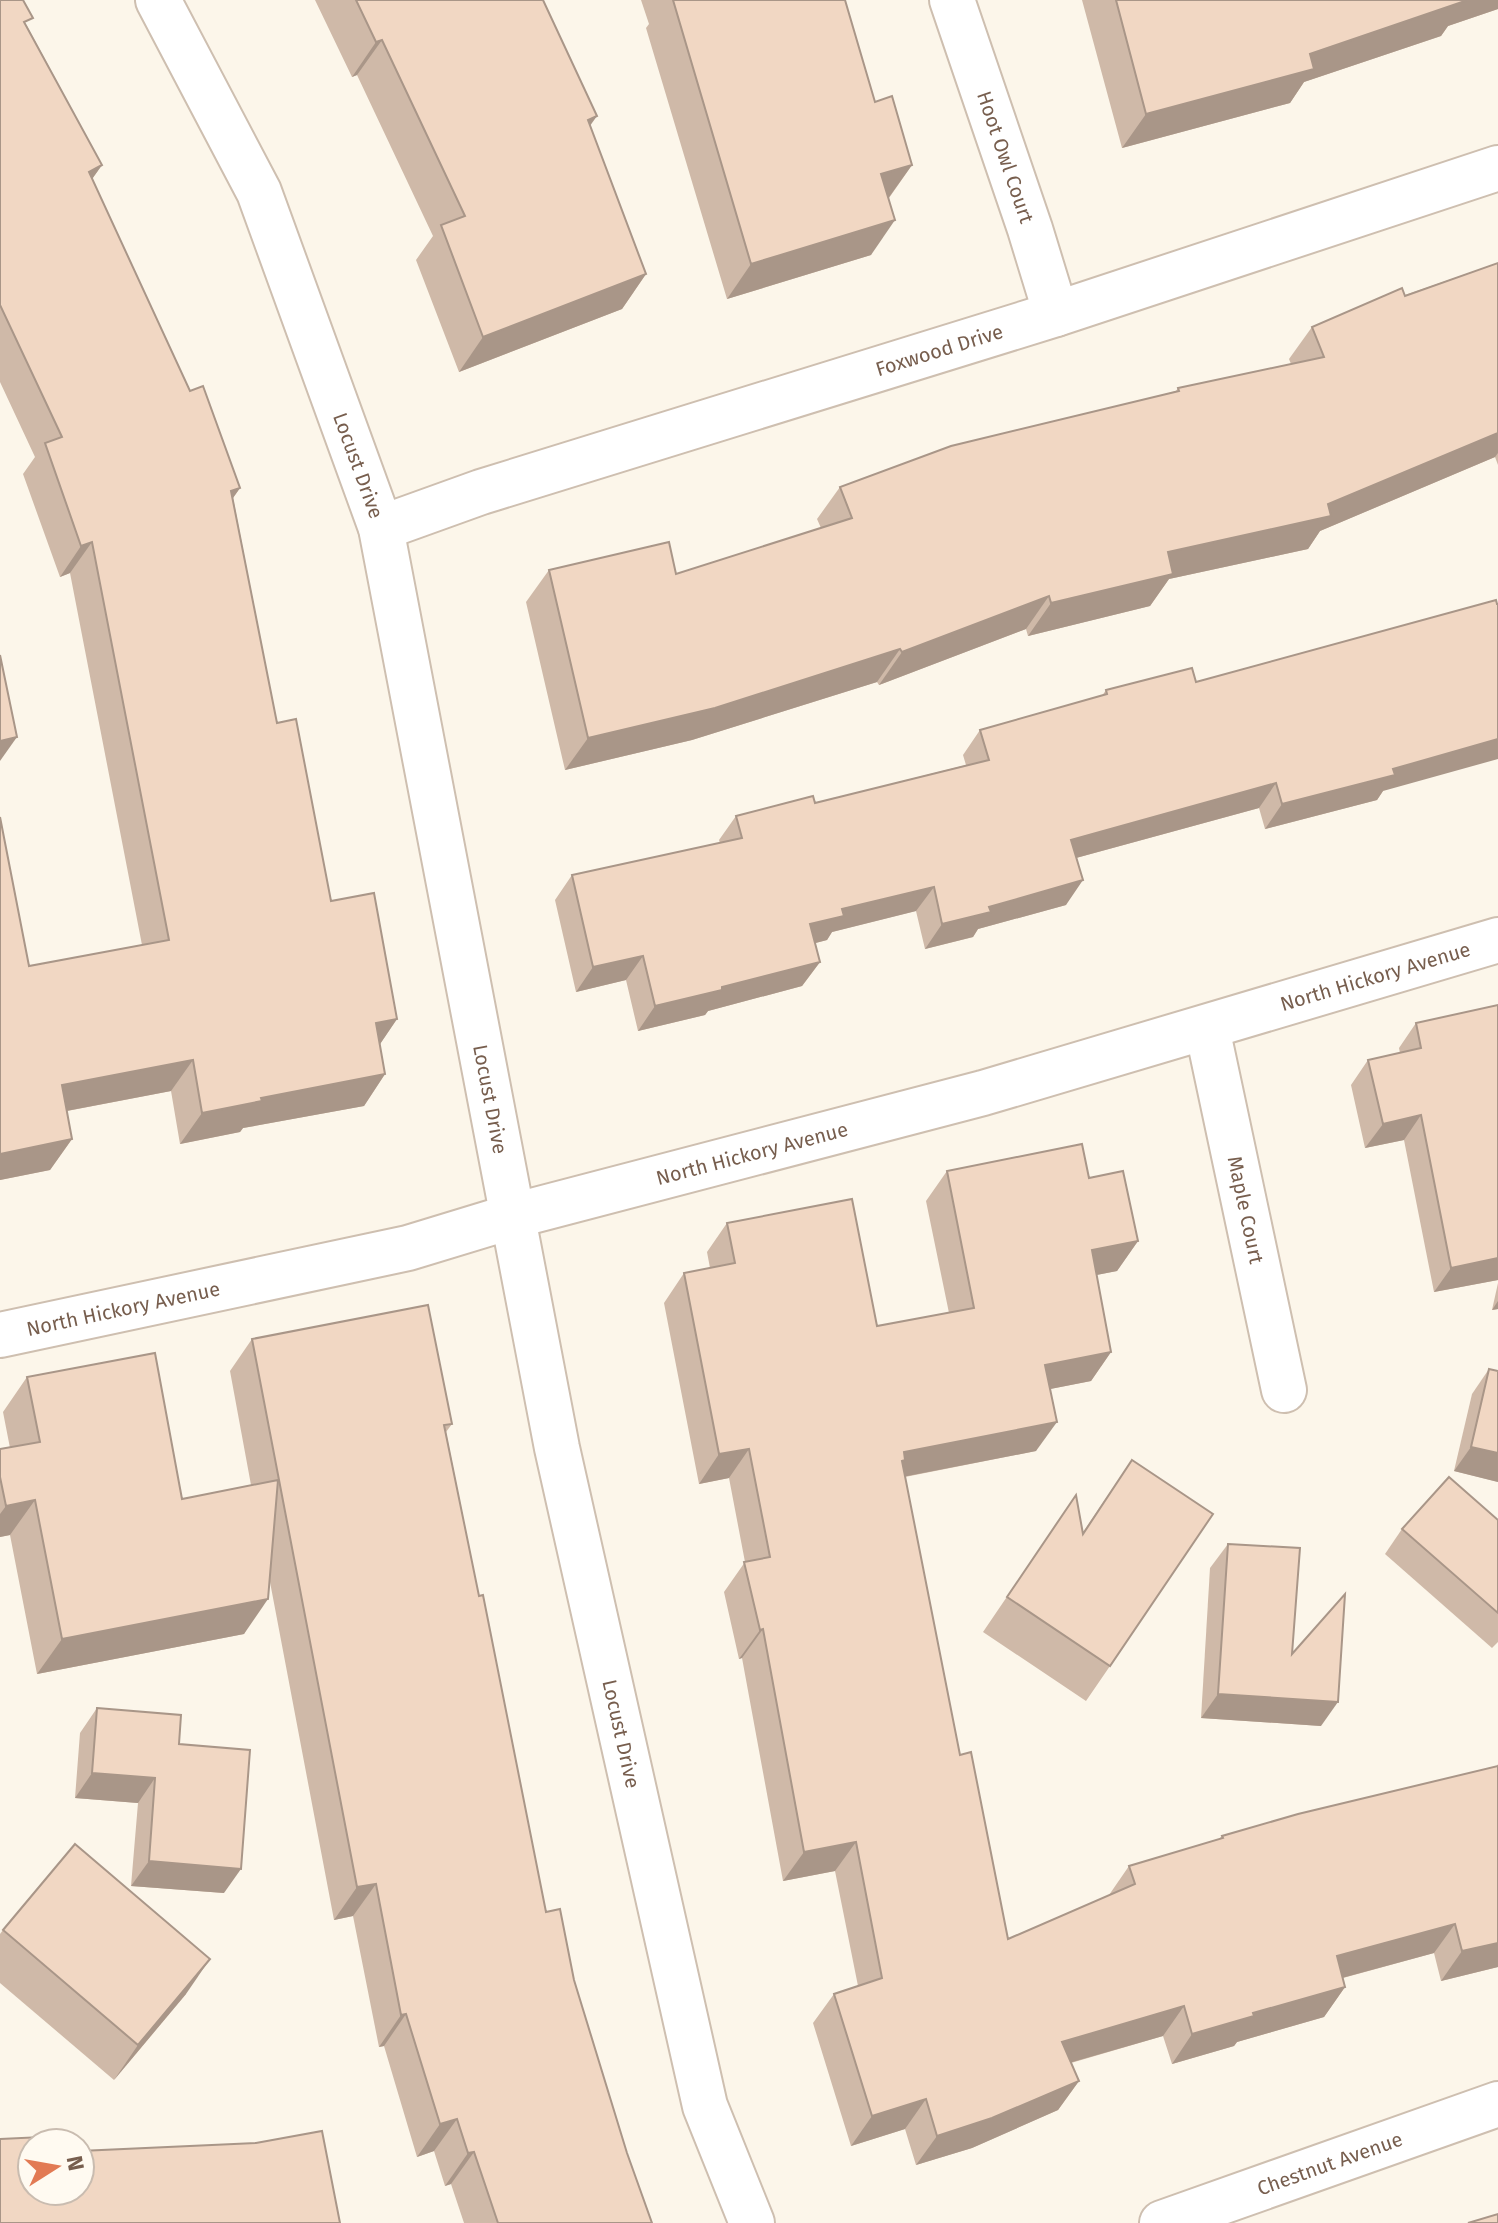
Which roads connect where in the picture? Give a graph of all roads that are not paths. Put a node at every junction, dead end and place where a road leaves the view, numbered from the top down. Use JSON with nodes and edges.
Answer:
{"nodes":[{"id":1,"x":158,"y":0,"type":"edge"},
{"id":2,"x":952,"y":0,"type":"edge"},
{"id":3,"x":1498,"y":168,"type":"edge"},
{"id":4,"x":1056,"y":314,"type":"junction"},
{"id":5,"x":381,"y":528,"type":"junction"},
{"id":6,"x":1498,"y":940,"type":"edge"},
{"id":7,"x":1207,"y":1028,"type":"junction"},
{"id":8,"x":513,"y":1216,"type":"junction"},
{"id":9,"x":0,"y":1335,"type":"edge"},
{"id":10,"x":1284,"y":1390,"type":"dead end"},
{"id":11,"x":1498,"y":2104,"type":"edge"},
{"id":12,"x":752,"y":2223,"type":"edge"},
{"id":13,"x":1162,"y":2223,"type":"edge"}],
"edges":[{"from":1,"to":5,"type":"street","name":"Locust Drive"},
{"from":2,"to":4,"type":"street","name":"Hoot Owl Court"},
{"from":3,"to":4,"type":"street","name":"Foxwood Drive"},
{"from":4,"to":5,"type":"street","name":"Foxwood Drive"},
{"from":5,"to":8,"type":"street","name":"Locust Drive"},
{"from":6,"to":7,"type":"street","name":"North Hickory Avenue"},
{"from":7,"to":8,"type":"street","name":"North Hickory Avenue"},
{"from":7,"to":10,"type":"street","name":"Maple Court"},
{"from":8,"to":9,"type":"street","name":"North Hickory Avenue"},
{"from":8,"to":12,"type":"street","name":"Locust Drive"},
{"from":11,"to":13,"type":"street","name":"Chestnut Avenue"}]}
